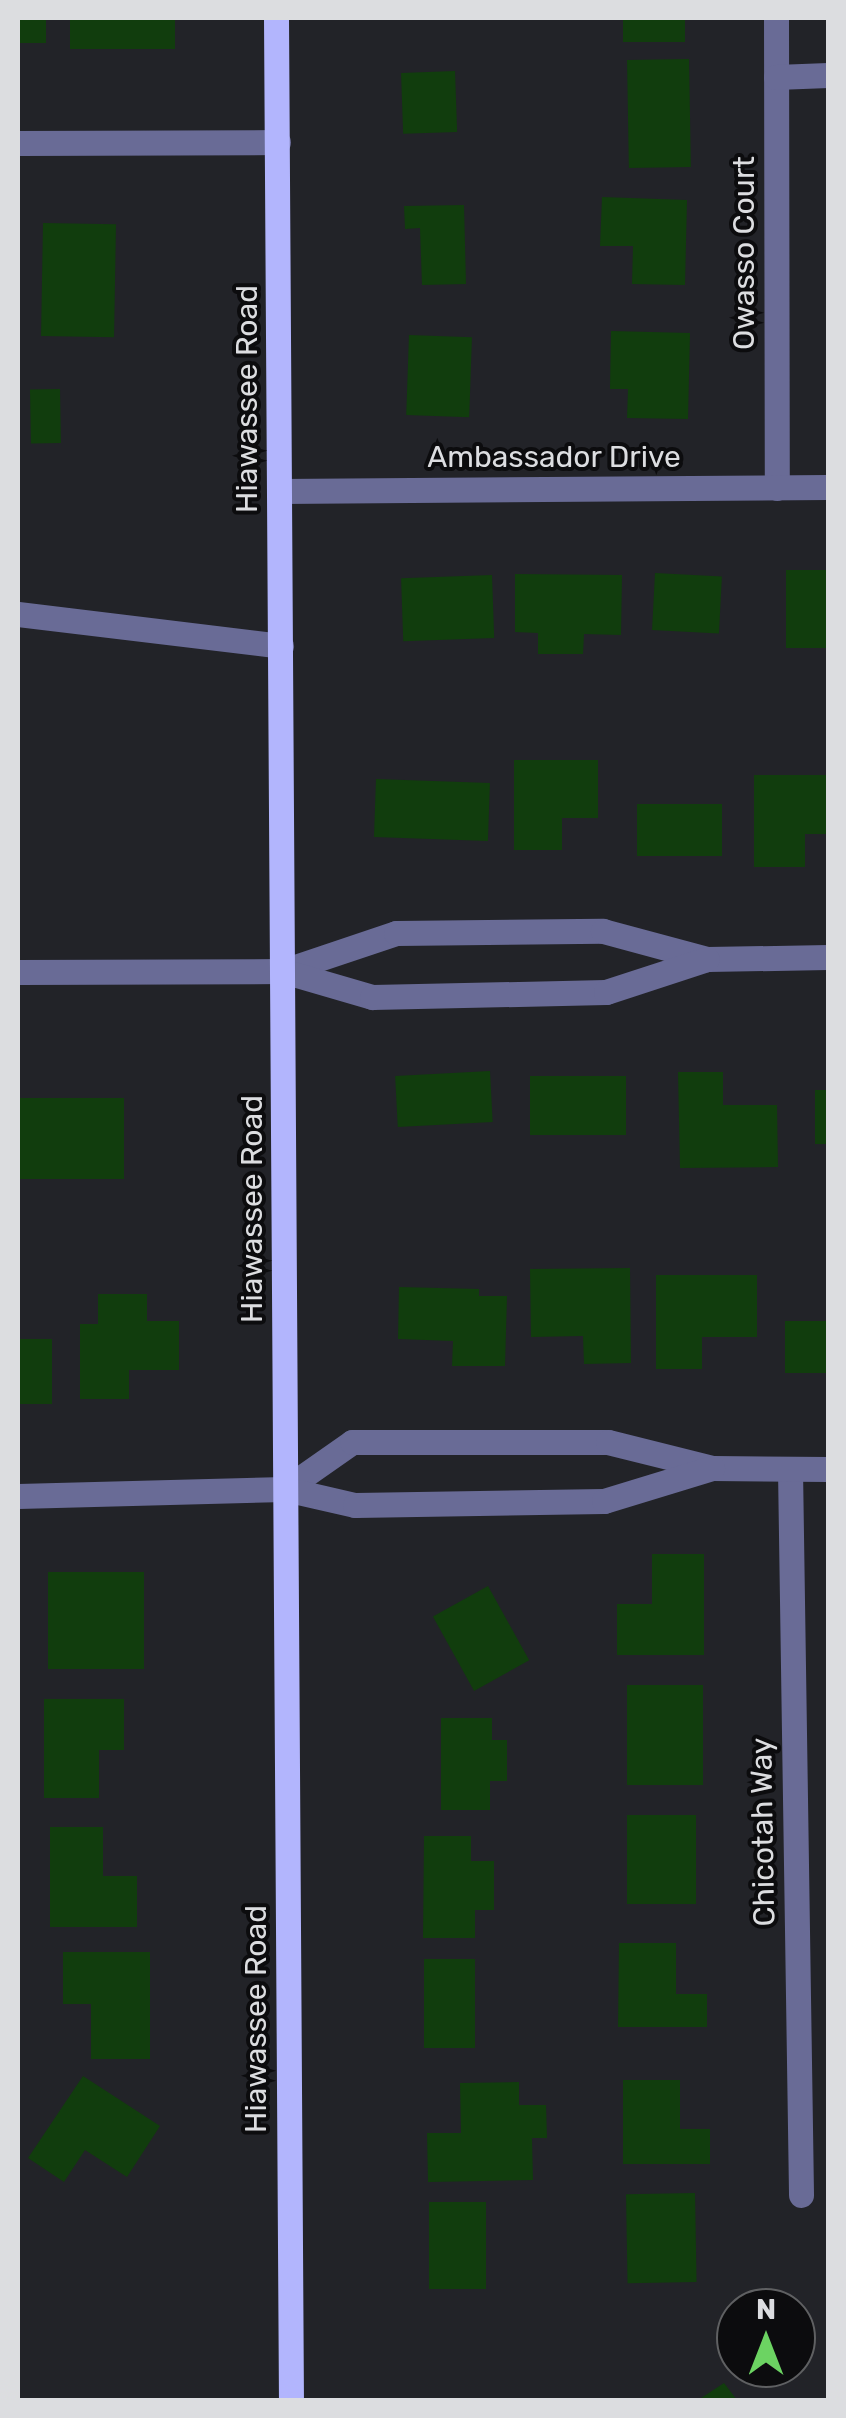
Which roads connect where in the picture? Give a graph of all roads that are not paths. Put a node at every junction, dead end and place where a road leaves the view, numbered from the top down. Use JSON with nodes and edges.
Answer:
{"nodes":[{"id":1,"x":276,"y":18,"type":"edge"},
{"id":2,"x":776,"y":18,"type":"edge"},
{"id":3,"x":828,"y":75,"type":"edge"},
{"id":4,"x":776,"y":78,"type":"junction"},
{"id":5,"x":18,"y":142,"type":"edge"},
{"id":6,"x":278,"y":142,"type":"junction"},
{"id":7,"x":828,"y":487,"type":"edge"},
{"id":8,"x":777,"y":488,"type":"junction"},
{"id":9,"x":280,"y":491,"type":"junction"},
{"id":10,"x":18,"y":614,"type":"edge"},
{"id":11,"x":281,"y":646,"type":"junction"},
{"id":12,"x":828,"y":958,"type":"edge"},
{"id":13,"x":708,"y":959,"type":"junction"},
{"id":14,"x":284,"y":971,"type":"junction"},
{"id":15,"x":18,"y":972,"type":"edge"},
{"id":16,"x":712,"y":1468,"type":"junction"},
{"id":17,"x":790,"y":1469,"type":"junction"},
{"id":18,"x":828,"y":1469,"type":"edge"},
{"id":19,"x":285,"y":1490,"type":"junction"},
{"id":20,"x":18,"y":1496,"type":"edge"},
{"id":21,"x":801,"y":2194,"type":"dead end"},
{"id":22,"x":291,"y":2400,"type":"edge"}],
"edges":[{"from":1,"to":6,"type":"main road","name":"Hiawassee Road"},
{"from":2,"to":4,"type":"street","name":"Owasso Court"},
{"from":3,"to":4,"type":"street"},
{"from":4,"to":8,"type":"street","name":"Owasso Court"},
{"from":5,"to":6,"type":"street"},
{"from":6,"to":9,"type":"main road","name":"Hiawassee Road"},
{"from":7,"to":8,"type":"street","name":"Ambassador Drive"},
{"from":8,"to":9,"type":"street","name":"Ambassador Drive"},
{"from":9,"to":11,"type":"main road","name":"Hiawassee Road"},
{"from":10,"to":11,"type":"street"},
{"from":11,"to":14,"type":"main road","name":"Hiawassee Road"},
{"from":12,"to":13,"type":"street"},
{"from":13,"to":14,"type":"street"},
{"from":13,"to":14,"type":"street"},
{"from":14,"to":15,"type":"street"},
{"from":14,"to":19,"type":"main road","name":"Hiawassee Road"},
{"from":16,"to":17,"type":"street"},
{"from":16,"to":19,"type":"street"},
{"from":16,"to":19,"type":"street"},
{"from":17,"to":18,"type":"street"},
{"from":17,"to":21,"type":"street","name":"Chicotah Way"},
{"from":19,"to":20,"type":"street"},
{"from":19,"to":22,"type":"main road","name":"Hiawassee Road"}]}
